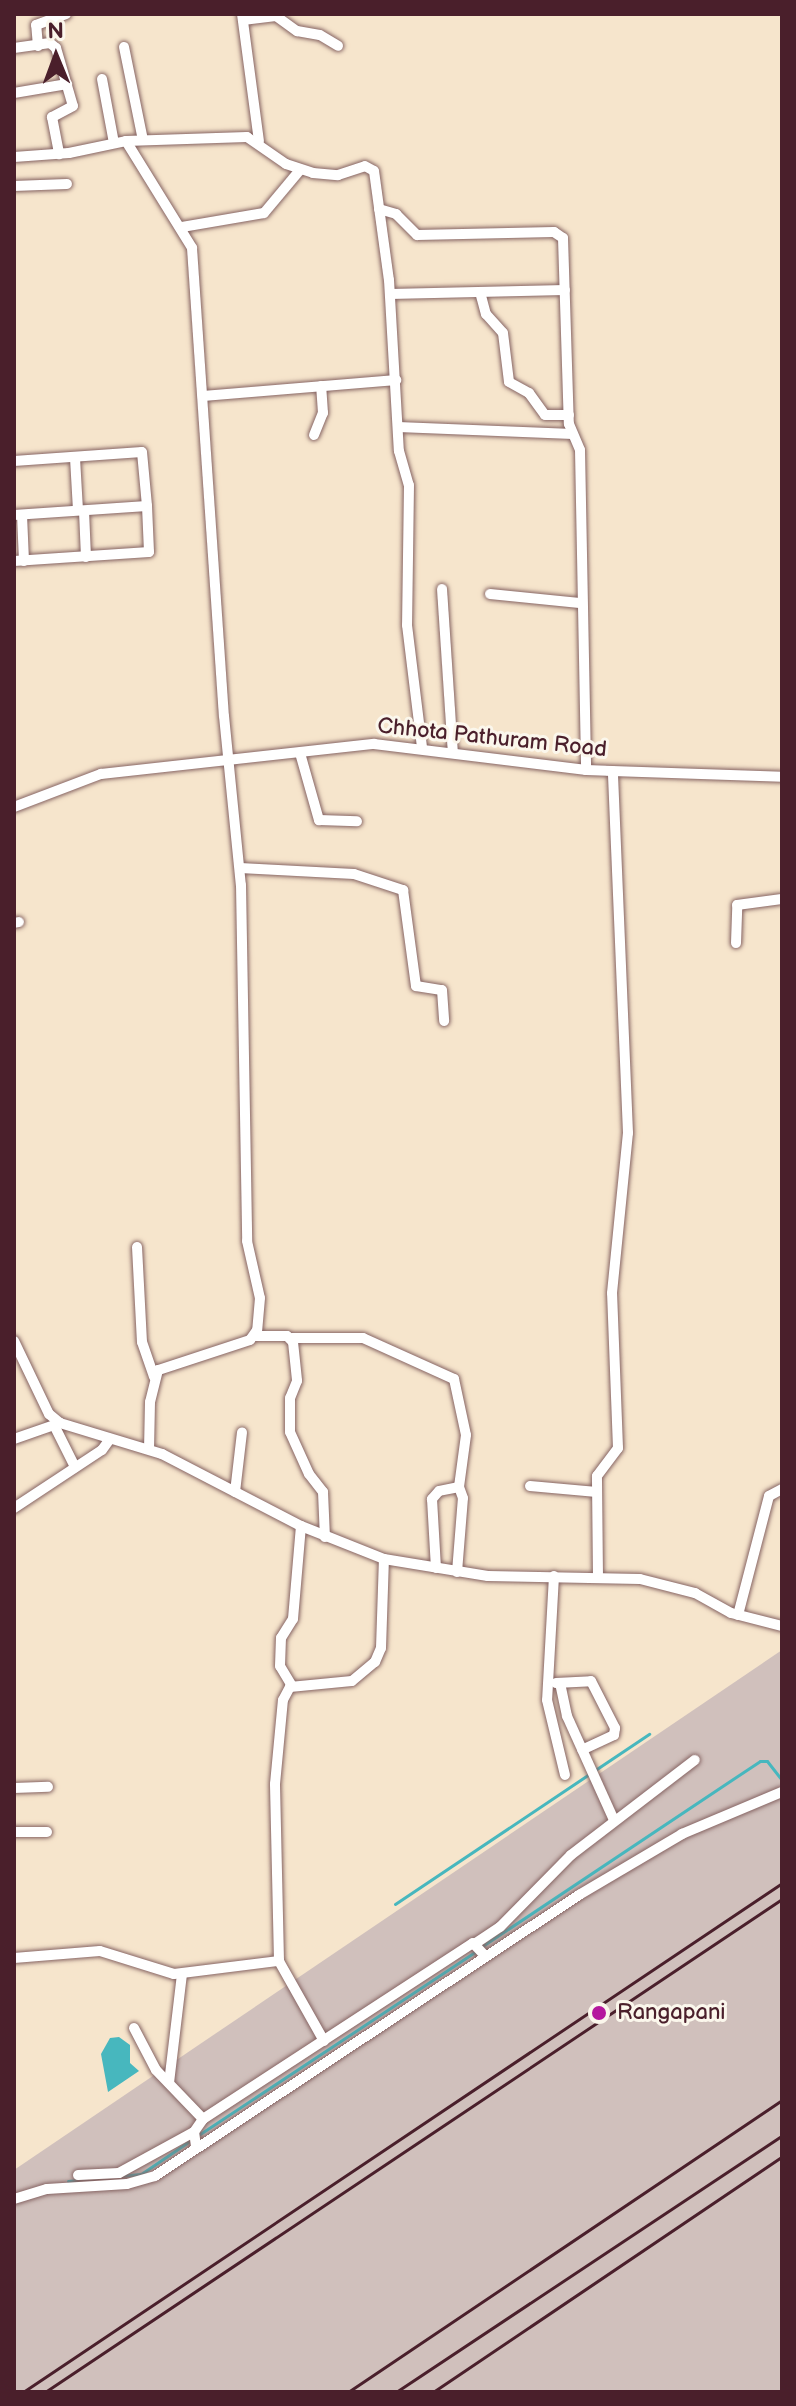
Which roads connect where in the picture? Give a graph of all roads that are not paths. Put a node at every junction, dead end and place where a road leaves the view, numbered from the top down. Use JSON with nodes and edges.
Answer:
{"nodes":[{"id":1,"x":66,"y":14,"type":"edge"},
{"id":2,"x":242,"y":17,"type":"edge"},
{"id":3,"x":38,"y":46,"type":"junction"},
{"id":4,"x":338,"y":46,"type":"dead end"},
{"id":5,"x":124,"y":47,"type":"dead end"},
{"id":6,"x":14,"y":48,"type":"edge"},
{"id":7,"x":102,"y":79,"type":"dead end"},
{"id":8,"x":67,"y":84,"type":"junction"},
{"id":9,"x":14,"y":93,"type":"edge"},
{"id":10,"x":143,"y":140,"type":"junction"},
{"id":11,"x":126,"y":141,"type":"junction"},
{"id":12,"x":259,"y":141,"type":"junction"},
{"id":13,"x":114,"y":143,"type":"junction"},
{"id":14,"x":59,"y":154,"type":"junction"},
{"id":15,"x":14,"y":157,"type":"edge"},
{"id":16,"x":300,"y":170,"type":"junction"},
{"id":17,"x":67,"y":184,"type":"dead end"},
{"id":18,"x":14,"y":186,"type":"edge"},
{"id":19,"x":379,"y":209,"type":"junction"},
{"id":20,"x":182,"y":227,"type":"junction"},
{"id":21,"x":565,"y":290,"type":"junction"},
{"id":22,"x":480,"y":292,"type":"junction"},
{"id":23,"x":390,"y":294,"type":"junction"},
{"id":24,"x":396,"y":380,"type":"junction"},
{"id":25,"x":321,"y":386,"type":"junction"},
{"id":26,"x":203,"y":396,"type":"junction"},
{"id":27,"x":569,"y":415,"type":"junction"},
{"id":28,"x":398,"y":427,"type":"junction"},
{"id":29,"x":573,"y":434,"type":"junction"},
{"id":30,"x":314,"y":435,"type":"dead end"},
{"id":31,"x":75,"y":458,"type":"junction"},
{"id":32,"x":14,"y":461,"type":"edge"},
{"id":33,"x":147,"y":506,"type":"junction"},
{"id":34,"x":81,"y":511,"type":"junction"},
{"id":35,"x":18,"y":515,"type":"edge"},
{"id":36,"x":86,"y":557,"type":"junction"},
{"id":37,"x":19,"y":561,"type":"edge"},
{"id":38,"x":442,"y":589,"type":"dead end"},
{"id":39,"x":490,"y":594,"type":"dead end"},
{"id":40,"x":580,"y":603,"type":"junction"},
{"id":41,"x":422,"y":748,"type":"junction"},
{"id":42,"x":300,"y":753,"type":"junction"},
{"id":43,"x":453,"y":753,"type":"junction"},
{"id":44,"x":229,"y":761,"type":"junction"},
{"id":45,"x":586,"y":770,"type":"junction"},
{"id":46,"x":613,"y":771,"type":"junction"},
{"id":47,"x":782,"y":777,"type":"edge"},
{"id":48,"x":14,"y":807,"type":"edge"},
{"id":49,"x":357,"y":821,"type":"dead end"},
{"id":50,"x":240,"y":868,"type":"junction"},
{"id":51,"x":782,"y":899,"type":"edge"},
{"id":52,"x":736,"y":943,"type":"dead end"},
{"id":53,"x":444,"y":1021,"type":"dead end"},
{"id":54,"x":137,"y":1247,"type":"dead end"},
{"id":55,"x":254,"y":1336,"type":"junction"},
{"id":56,"x":292,"y":1338,"type":"junction"},
{"id":57,"x":14,"y":1341,"type":"edge"},
{"id":58,"x":154,"y":1377,"type":"junction"},
{"id":59,"x":57,"y":1425,"type":"junction"},
{"id":60,"x":242,"y":1432,"type":"dead end"},
{"id":61,"x":14,"y":1439,"type":"edge"},
{"id":62,"x":110,"y":1439,"type":"junction"},
{"id":63,"x":149,"y":1449,"type":"junction"},
{"id":64,"x":75,"y":1467,"type":"junction"},
{"id":65,"x":530,"y":1486,"type":"dead end"},
{"id":66,"x":459,"y":1487,"type":"junction"},
{"id":67,"x":782,"y":1489,"type":"edge"},
{"id":68,"x":235,"y":1492,"type":"junction"},
{"id":69,"x":597,"y":1492,"type":"junction"},
{"id":70,"x":14,"y":1508,"type":"edge"},
{"id":71,"x":301,"y":1526,"type":"junction"},
{"id":72,"x":325,"y":1537,"type":"junction"},
{"id":73,"x":384,"y":1559,"type":"junction"},
{"id":74,"x":436,"y":1568,"type":"junction"},
{"id":75,"x":457,"y":1572,"type":"junction"},
{"id":76,"x":554,"y":1576,"type":"junction"},
{"id":77,"x":598,"y":1577,"type":"junction"},
{"id":78,"x":738,"y":1615,"type":"junction"},
{"id":79,"x":782,"y":1626,"type":"edge"},
{"id":80,"x":555,"y":1683,"type":"junction"},
{"id":81,"x":292,"y":1686,"type":"junction"},
{"id":82,"x":582,"y":1750,"type":"junction"},
{"id":83,"x":695,"y":1760,"type":"dead end"},
{"id":84,"x":565,"y":1775,"type":"dead end"},
{"id":85,"x":48,"y":1787,"type":"dead end"},
{"id":86,"x":14,"y":1788,"type":"edge"},
{"id":87,"x":782,"y":1792,"type":"edge"},
{"id":88,"x":614,"y":1820,"type":"junction"},
{"id":89,"x":14,"y":1832,"type":"edge"},
{"id":90,"x":47,"y":1832,"type":"dead end"},
{"id":91,"x":480,"y":1948,"type":"junction"},
{"id":92,"x":14,"y":1958,"type":"edge"},
{"id":93,"x":279,"y":1961,"type":"junction"},
{"id":94,"x":182,"y":1974,"type":"junction"},
{"id":95,"x":134,"y":2028,"type":"dead end"},
{"id":96,"x":324,"y":2041,"type":"junction"},
{"id":97,"x":169,"y":2083,"type":"junction"},
{"id":98,"x":203,"y":2119,"type":"junction"},
{"id":99,"x":194,"y":2132,"type":"junction"},
{"id":100,"x":196,"y":2146,"type":"junction"},
{"id":101,"x":78,"y":2175,"type":"dead end"},
{"id":102,"x":14,"y":2199,"type":"edge"}],
"edges":[{"from":1,"to":3,"type":"street"},
{"from":2,"to":4,"type":"street"},
{"from":2,"to":12,"type":"street"},
{"from":3,"to":6,"type":"street"},
{"from":3,"to":8,"type":"street"},
{"from":5,"to":10,"type":"street"},
{"from":7,"to":13,"type":"street"},
{"from":8,"to":9,"type":"street"},
{"from":8,"to":14,"type":"street"},
{"from":10,"to":11,"type":"street"},
{"from":10,"to":12,"type":"street"},
{"from":11,"to":13,"type":"street"},
{"from":11,"to":20,"type":"street"},
{"from":12,"to":16,"type":"street"},
{"from":13,"to":14,"type":"street"},
{"from":14,"to":15,"type":"street"},
{"from":16,"to":19,"type":"street"},
{"from":16,"to":20,"type":"street"},
{"from":17,"to":18,"type":"street"},
{"from":19,"to":21,"type":"street"},
{"from":19,"to":23,"type":"street"},
{"from":20,"to":26,"type":"street"},
{"from":21,"to":22,"type":"street"},
{"from":21,"to":27,"type":"street"},
{"from":22,"to":23,"type":"street"},
{"from":22,"to":27,"type":"street"},
{"from":23,"to":24,"type":"street"},
{"from":24,"to":25,"type":"street"},
{"from":24,"to":28,"type":"street"},
{"from":25,"to":26,"type":"street"},
{"from":25,"to":30,"type":"street"},
{"from":26,"to":44,"type":"street"},
{"from":27,"to":29,"type":"street"},
{"from":28,"to":29,"type":"street"},
{"from":28,"to":41,"type":"street"},
{"from":29,"to":40,"type":"street"},
{"from":31,"to":32,"type":"street"},
{"from":31,"to":33,"type":"street"},
{"from":31,"to":34,"type":"street"},
{"from":33,"to":34,"type":"street"},
{"from":33,"to":36,"type":"street"},
{"from":34,"to":35,"type":"street"},
{"from":34,"to":36,"type":"street"},
{"from":35,"to":37,"type":"street"},
{"from":36,"to":37,"type":"street"},
{"from":38,"to":43,"type":"street"},
{"from":39,"to":40,"type":"street"},
{"from":40,"to":45,"type":"street"},
{"from":41,"to":42,"type":"street","name":"Chhota Pathuram Road"},
{"from":41,"to":43,"type":"street","name":"Chhota Pathuram Road"},
{"from":42,"to":44,"type":"street","name":"Chhota Pathuram Road"},
{"from":42,"to":49,"type":"street"},
{"from":43,"to":45,"type":"street","name":"Chhota Pathuram Road"},
{"from":44,"to":48,"type":"street","name":"Chhota Pathuram Road"},
{"from":44,"to":50,"type":"street"},
{"from":45,"to":46,"type":"street","name":"Chhota Pathuram Road"},
{"from":46,"to":47,"type":"street","name":"Chhota Pathuram Road"},
{"from":46,"to":69,"type":"street"},
{"from":50,"to":53,"type":"street"},
{"from":50,"to":55,"type":"street"},
{"from":51,"to":52,"type":"street"},
{"from":54,"to":58,"type":"street"},
{"from":55,"to":56,"type":"street"},
{"from":55,"to":58,"type":"street"},
{"from":56,"to":66,"type":"street"},
{"from":56,"to":72,"type":"street"},
{"from":57,"to":59,"type":"street"},
{"from":58,"to":63,"type":"street"},
{"from":59,"to":61,"type":"street"},
{"from":59,"to":62,"type":"street"},
{"from":59,"to":64,"type":"street"},
{"from":60,"to":68,"type":"street"},
{"from":62,"to":63,"type":"street"},
{"from":62,"to":64,"type":"street"},
{"from":63,"to":68,"type":"street"},
{"from":64,"to":70,"type":"street"},
{"from":65,"to":69,"type":"street"},
{"from":66,"to":74,"type":"street"},
{"from":66,"to":75,"type":"street"},
{"from":67,"to":78,"type":"street"},
{"from":68,"to":71,"type":"street"},
{"from":69,"to":77,"type":"street"},
{"from":71,"to":72,"type":"street"},
{"from":71,"to":81,"type":"street"},
{"from":72,"to":73,"type":"street"},
{"from":73,"to":74,"type":"street"},
{"from":73,"to":81,"type":"street"},
{"from":74,"to":75,"type":"street"},
{"from":75,"to":76,"type":"street"},
{"from":76,"to":77,"type":"street"},
{"from":76,"to":80,"type":"street"},
{"from":77,"to":78,"type":"street"},
{"from":78,"to":79,"type":"street"},
{"from":80,"to":82,"type":"street"},
{"from":80,"to":82,"type":"street"},
{"from":80,"to":84,"type":"street"},
{"from":81,"to":93,"type":"street"},
{"from":82,"to":88,"type":"street"},
{"from":83,"to":88,"type":"street"},
{"from":85,"to":86,"type":"street"},
{"from":87,"to":91,"type":"street"},
{"from":88,"to":91,"type":"street"},
{"from":89,"to":90,"type":"street"},
{"from":91,"to":96,"type":"street"},
{"from":91,"to":100,"type":"street"},
{"from":92,"to":94,"type":"street"},
{"from":93,"to":94,"type":"street"},
{"from":93,"to":96,"type":"street"},
{"from":94,"to":97,"type":"street"},
{"from":95,"to":97,"type":"street"},
{"from":96,"to":98,"type":"street"},
{"from":97,"to":98,"type":"street"},
{"from":98,"to":99,"type":"street"},
{"from":99,"to":100,"type":"street"},
{"from":99,"to":101,"type":"street"},
{"from":100,"to":102,"type":"street"}]}
